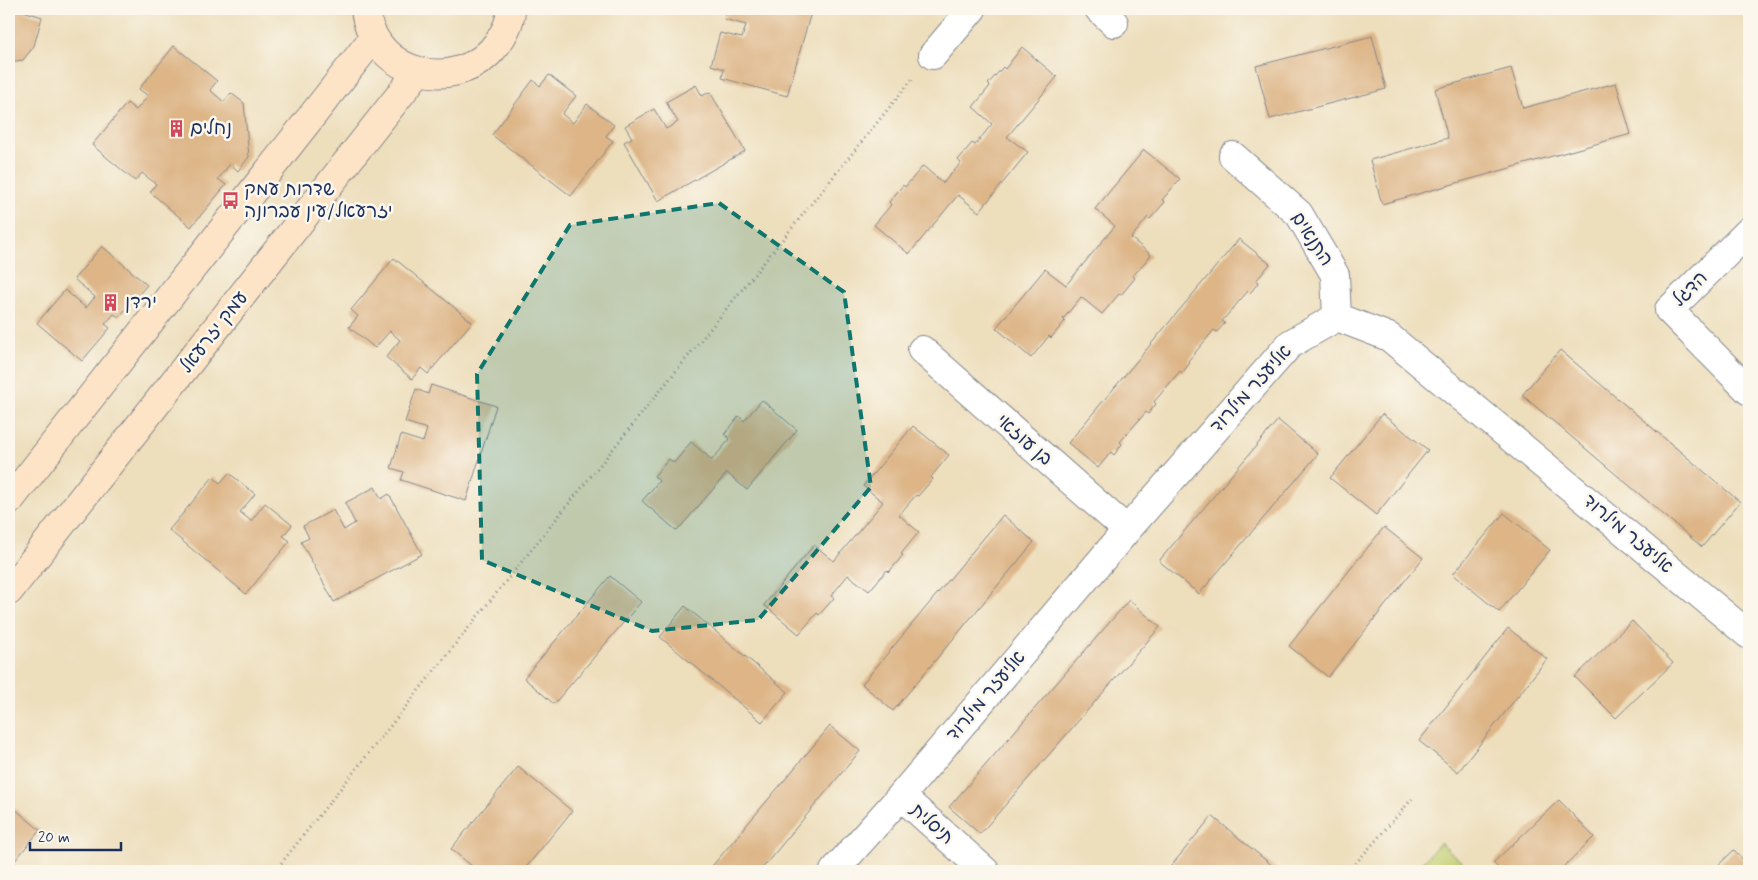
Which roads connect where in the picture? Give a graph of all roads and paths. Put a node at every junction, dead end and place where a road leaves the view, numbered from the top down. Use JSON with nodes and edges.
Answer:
{"nodes":[{"id":1,"x":365,"y":9,"type":"edge"},
{"id":2,"x":511,"y":9,"type":"edge"},
{"id":3,"x":972,"y":9,"type":"edge"},
{"id":4,"x":374,"y":38,"type":"junction"},
{"id":5,"x":932,"y":54,"type":"joint"},
{"id":6,"x":418,"y":72,"type":"junction"},
{"id":7,"x":1233,"y":156,"type":"dead end"},
{"id":8,"x":1749,"y":231,"type":"edge"},
{"id":9,"x":1337,"y":317,"type":"junction"},
{"id":10,"x":922,"y":350,"type":"dead end"},
{"id":11,"x":1749,"y":391,"type":"edge"},
{"id":12,"x":9,"y":501,"type":"edge"},
{"id":13,"x":1126,"y":530,"type":"junction"},
{"id":14,"x":9,"y":591,"type":"edge"},
{"id":15,"x":1745,"y":624,"type":"edge"},
{"id":16,"x":901,"y":796,"type":"junction"},
{"id":17,"x":1412,"y":799,"type":"dead end"},
{"id":18,"x":275,"y":871,"type":"edge"},
{"id":19,"x":834,"y":871,"type":"edge"},
{"id":20,"x":985,"y":871,"type":"edge"},
{"id":21,"x":1349,"y":871,"type":"edge"}],
"edges":[{"from":1,"to":4,"type":"main road"},
{"from":2,"to":6,"type":"main road"},
{"from":3,"to":5,"type":"street"},
{"from":4,"to":6,"type":"main road"},
{"from":4,"to":12,"type":"main road"},
{"from":5,"to":18,"type":"path"},
{"from":6,"to":14,"type":"main road","name":"עמק יזרעאל"},
{"from":7,"to":9,"type":"street","name":"התנאים"},
{"from":8,"to":11,"type":"street","name":"הדגל"},
{"from":9,"to":13,"type":"street","name":"אליעזר מילרוד"},
{"from":9,"to":15,"type":"street","name":"אליעזר מילרוד"},
{"from":10,"to":13,"type":"street","name":"בן עוזאי"},
{"from":13,"to":16,"type":"street","name":"אליעזר מילרוד"},
{"from":16,"to":19,"type":"street","name":"אליעזר מילרוד"},
{"from":16,"to":20,"type":"street","name":"תיסלית"},
{"from":17,"to":21,"type":"path"}]}
